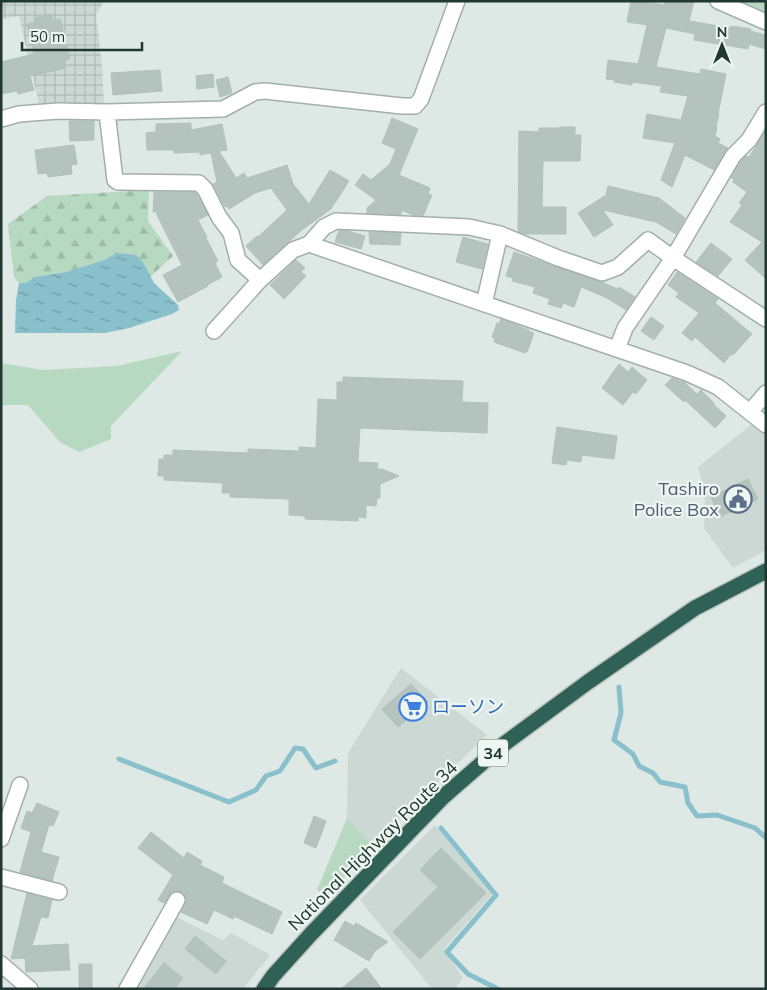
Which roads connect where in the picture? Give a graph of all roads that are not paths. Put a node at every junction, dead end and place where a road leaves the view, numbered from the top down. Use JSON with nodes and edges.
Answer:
{"nodes":[{"id":1,"x":457,"y":1,"type":"edge"},
{"id":2,"x":718,"y":1,"type":"edge"},
{"id":3,"x":766,"y":22,"type":"edge"},
{"id":4,"x":107,"y":112,"type":"junction"},
{"id":5,"x":766,"y":112,"type":"edge"},
{"id":6,"x":1,"y":119,"type":"edge"},
{"id":7,"x":500,"y":234,"type":"junction"},
{"id":8,"x":310,"y":244,"type":"junction"},
{"id":9,"x":673,"y":258,"type":"junction"},
{"id":10,"x":260,"y":280,"type":"junction"},
{"id":11,"x":484,"y":304,"type":"junction"},
{"id":12,"x":766,"y":319,"type":"edge"},
{"id":13,"x":214,"y":331,"type":"dead end"},
{"id":14,"x":617,"y":350,"type":"junction"},
{"id":15,"x":766,"y":393,"type":"edge"},
{"id":16,"x":750,"y":412,"type":"junction"},
{"id":17,"x":766,"y":425,"type":"edge"},
{"id":18,"x":766,"y":571,"type":"edge"},
{"id":19,"x":20,"y":786,"type":"dead end"},
{"id":20,"x":1,"y":839,"type":"edge"},
{"id":21,"x":1,"y":877,"type":"edge"},
{"id":22,"x":59,"y":892,"type":"dead end"},
{"id":23,"x":177,"y":900,"type":"dead end"},
{"id":24,"x":1,"y":964,"type":"edge"},
{"id":25,"x":30,"y":989,"type":"edge"},
{"id":26,"x":127,"y":989,"type":"edge"},
{"id":27,"x":264,"y":989,"type":"edge"}],
"edges":[{"from":1,"to":4,"type":"street"},
{"from":2,"to":3,"type":"street"},
{"from":4,"to":6,"type":"street"},
{"from":4,"to":10,"type":"street"},
{"from":5,"to":9,"type":"street"},
{"from":7,"to":8,"type":"street"},
{"from":7,"to":9,"type":"street"},
{"from":7,"to":11,"type":"street"},
{"from":8,"to":10,"type":"street"},
{"from":8,"to":11,"type":"street"},
{"from":9,"to":12,"type":"street"},
{"from":9,"to":14,"type":"street"},
{"from":10,"to":13,"type":"street"},
{"from":11,"to":14,"type":"street"},
{"from":14,"to":16,"type":"street"},
{"from":15,"to":16,"type":"street"},
{"from":16,"to":17,"type":"street"},
{"from":18,"to":27,"type":"highway","name":"National Highway Route 34","number":"34"},
{"from":19,"to":20,"type":"street"},
{"from":21,"to":22,"type":"street"},
{"from":23,"to":26,"type":"street"},
{"from":24,"to":25,"type":"street"}]}
